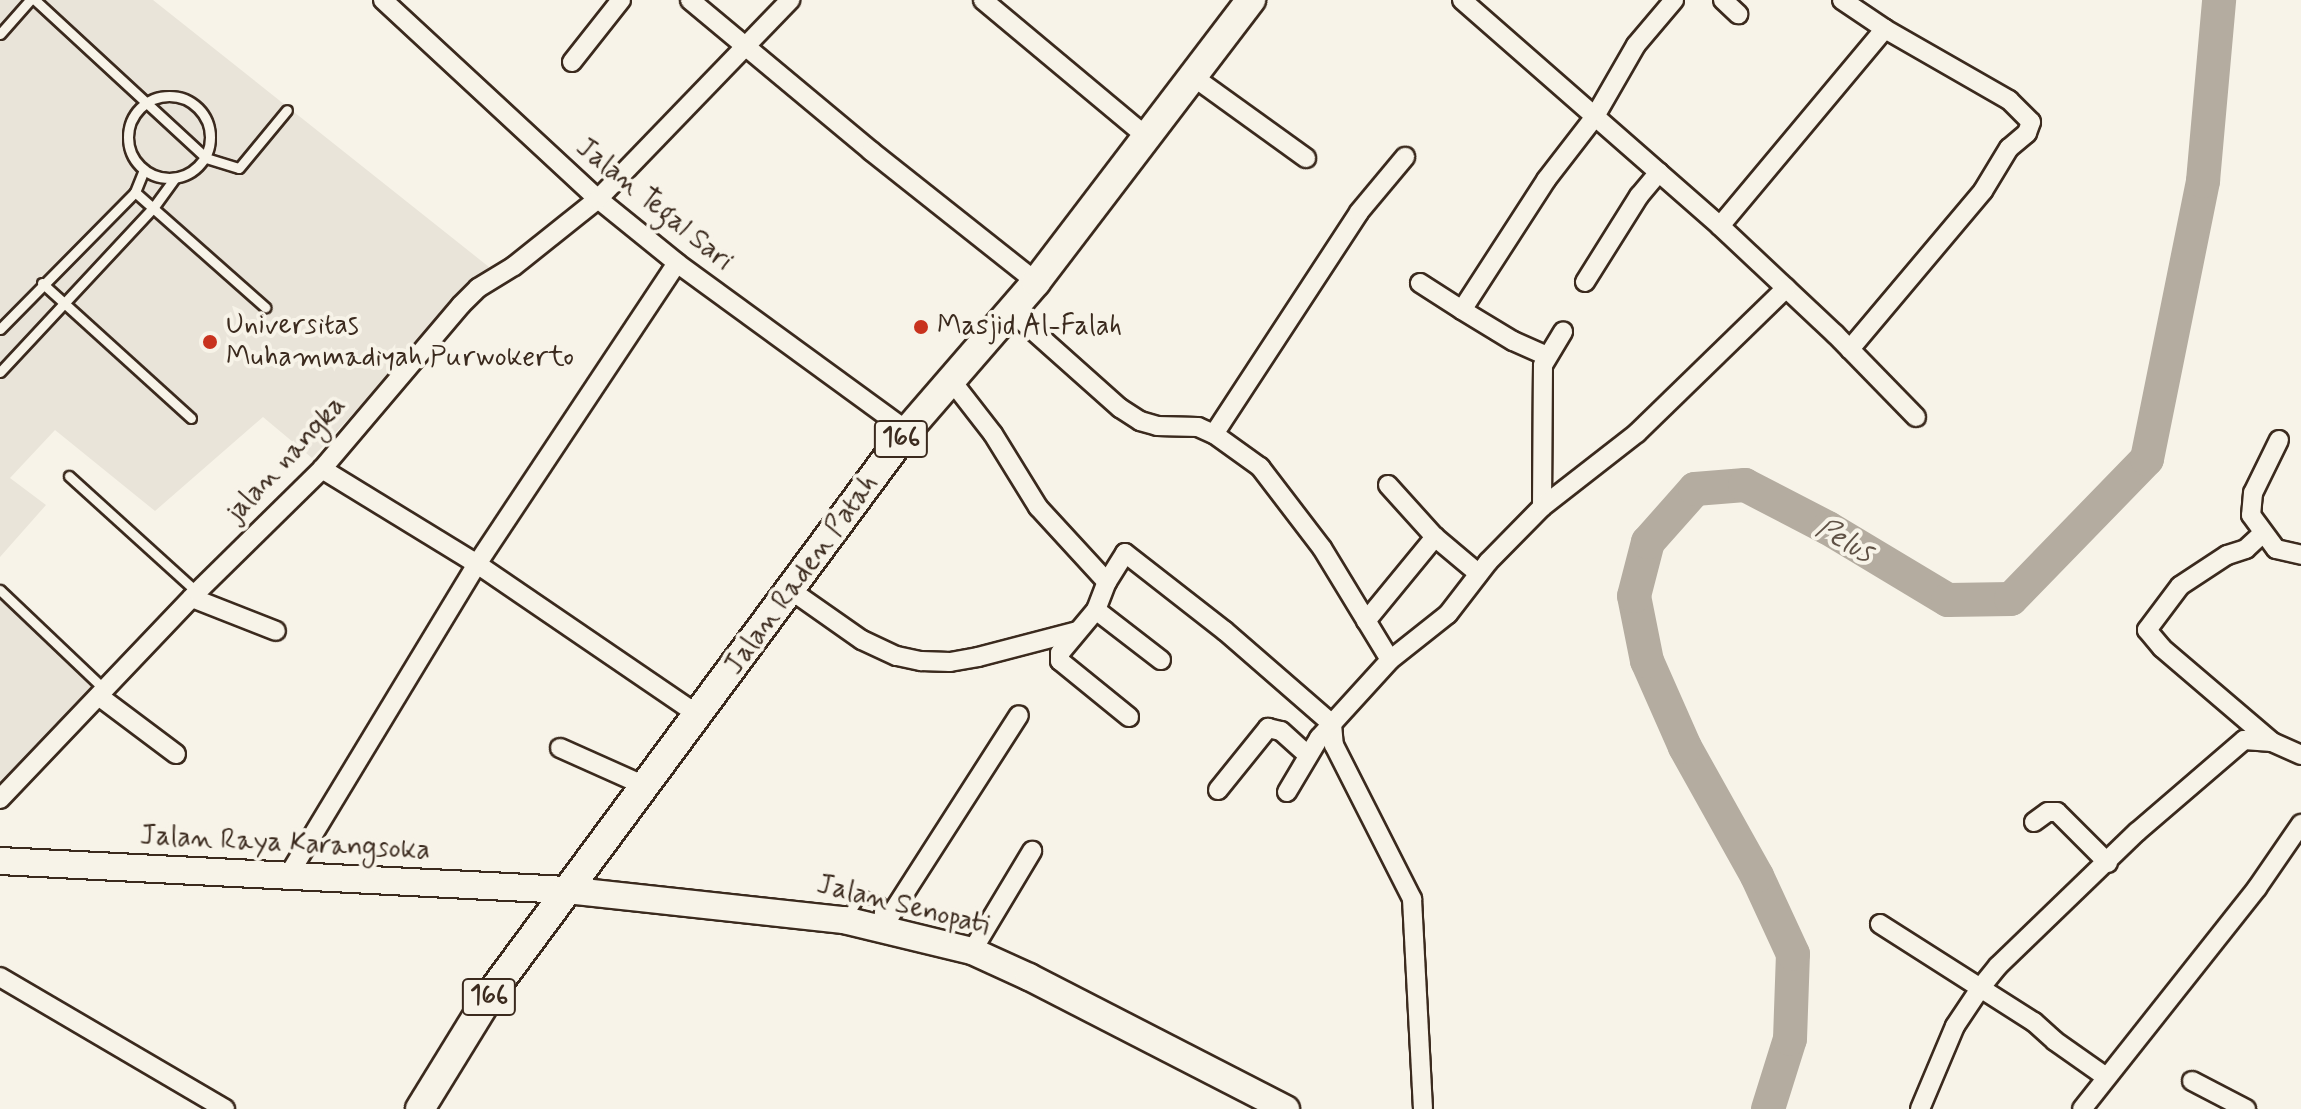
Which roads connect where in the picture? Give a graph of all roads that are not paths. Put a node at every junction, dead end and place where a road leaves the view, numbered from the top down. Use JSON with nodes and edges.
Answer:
{"nodes":[{"id":1,"x":33,"y":0,"type":"edge"},
{"id":2,"x":383,"y":0,"type":"edge"},
{"id":3,"x":621,"y":0,"type":"edge"},
{"id":4,"x":690,"y":0,"type":"edge"},
{"id":5,"x":790,"y":0,"type":"edge"},
{"id":6,"x":983,"y":0,"type":"edge"},
{"id":7,"x":1462,"y":0,"type":"edge"},
{"id":8,"x":1674,"y":0,"type":"edge"},
{"id":9,"x":1723,"y":0,"type":"edge"},
{"id":10,"x":1842,"y":0,"type":"edge"},
{"id":11,"x":1250,"y":1,"type":"edge"},
{"id":12,"x":1738,"y":14,"type":"dead end"},
{"id":13,"x":2,"y":29,"type":"edge"},
{"id":14,"x":1885,"y":29,"type":"junction"},
{"id":15,"x":745,"y":47,"type":"junction"},
{"id":16,"x":572,"y":62,"type":"dead end"},
{"id":17,"x":1195,"y":78,"type":"junction"},
{"id":18,"x":144,"y":103,"type":"junction"},
{"id":19,"x":287,"y":110,"type":"dead end"},
{"id":20,"x":1594,"y":118,"type":"junction"},
{"id":21,"x":1144,"y":135,"type":"junction"},
{"id":22,"x":1405,"y":157,"type":"dead end"},
{"id":23,"x":206,"y":158,"type":"junction"},
{"id":24,"x":1306,"y":158,"type":"dead end"},
{"id":25,"x":144,"y":170,"type":"junction"},
{"id":26,"x":1659,"y":172,"type":"junction"},
{"id":27,"x":175,"y":178,"type":"junction"},
{"id":28,"x":135,"y":192,"type":"junction"},
{"id":29,"x":598,"y":199,"type":"junction"},
{"id":30,"x":153,"y":208,"type":"junction"},
{"id":31,"x":1720,"y":226,"type":"junction"},
{"id":32,"x":677,"y":263,"type":"junction"},
{"id":33,"x":1026,"y":273,"type":"junction"},
{"id":34,"x":1585,"y":282,"type":"dead end"},
{"id":35,"x":42,"y":283,"type":"junction"},
{"id":36,"x":1420,"y":283,"type":"dead end"},
{"id":37,"x":1786,"y":288,"type":"junction"},
{"id":38,"x":67,"y":302,"type":"junction"},
{"id":39,"x":265,"y":307,"type":"dead end"},
{"id":40,"x":1462,"y":310,"type":"junction"},
{"id":41,"x":1011,"y":311,"type":"junction"},
{"id":42,"x":0,"y":329,"type":"edge"},
{"id":43,"x":1563,"y":332,"type":"dead end"},
{"id":44,"x":1850,"y":349,"type":"junction"},
{"id":45,"x":1547,"y":356,"type":"junction"},
{"id":46,"x":0,"y":372,"type":"edge"},
{"id":47,"x":951,"y":380,"type":"junction"},
{"id":48,"x":1916,"y":417,"type":"dead end"},
{"id":49,"x":191,"y":418,"type":"dead end"},
{"id":50,"x":907,"y":431,"type":"junction"},
{"id":51,"x":1214,"y":434,"type":"junction"},
{"id":52,"x":2279,"y":440,"type":"dead end"},
{"id":53,"x":322,"y":469,"type":"junction"},
{"id":54,"x":69,"y":476,"type":"dead end"},
{"id":55,"x":1388,"y":485,"type":"dead end"},
{"id":56,"x":1542,"y":507,"type":"junction"},
{"id":57,"x":2263,"y":533,"type":"junction"},
{"id":58,"x":1435,"y":537,"type":"junction"},
{"id":59,"x":2301,"y":555,"type":"edge"},
{"id":60,"x":477,"y":564,"type":"junction"},
{"id":61,"x":1479,"y":574,"type":"junction"},
{"id":62,"x":1107,"y":582,"type":"junction"},
{"id":63,"x":0,"y":590,"type":"edge"},
{"id":64,"x":792,"y":591,"type":"junction"},
{"id":65,"x":194,"y":595,"type":"junction"},
{"id":66,"x":1096,"y":610,"type":"junction"},
{"id":67,"x":1366,"y":621,"type":"junction"},
{"id":68,"x":276,"y":631,"type":"dead end"},
{"id":69,"x":1078,"y":631,"type":"junction"},
{"id":70,"x":1161,"y":660,"type":"dead end"},
{"id":71,"x":1390,"y":660,"type":"junction"},
{"id":72,"x":103,"y":694,"type":"junction"},
{"id":73,"x":698,"y":715,"type":"junction"},
{"id":74,"x":1019,"y":715,"type":"dead end"},
{"id":75,"x":1129,"y":717,"type":"dead end"},
{"id":76,"x":1318,"y":742,"type":"junction"},
{"id":77,"x":2272,"y":742,"type":"junction"},
{"id":78,"x":560,"y":748,"type":"dead end"},
{"id":79,"x":176,"y":754,"type":"dead end"},
{"id":80,"x":2301,"y":755,"type":"edge"},
{"id":81,"x":643,"y":785,"type":"junction"},
{"id":82,"x":1218,"y":790,"type":"dead end"},
{"id":83,"x":1287,"y":792,"type":"dead end"},
{"id":84,"x":0,"y":799,"type":"edge"},
{"id":85,"x":2034,"y":822,"type":"dead end"},
{"id":86,"x":2301,"y":824,"type":"edge"},
{"id":87,"x":1032,"y":851,"type":"dead end"},
{"id":88,"x":0,"y":861,"type":"edge"},
{"id":89,"x":2108,"y":863,"type":"junction"},
{"id":90,"x":288,"y":876,"type":"junction"},
{"id":91,"x":566,"y":890,"type":"junction"},
{"id":92,"x":1880,"y":924,"type":"dead end"},
{"id":93,"x":878,"y":929,"type":"junction"},
{"id":94,"x":972,"y":951,"type":"junction"},
{"id":95,"x":0,"y":977,"type":"edge"},
{"id":96,"x":1981,"y":987,"type":"junction"},
{"id":97,"x":2106,"y":1077,"type":"junction"},
{"id":98,"x":2192,"y":1081,"type":"dead end"},
{"id":99,"x":1257,"y":1102,"type":"edge"},
{"id":100,"x":225,"y":1109,"type":"edge"},
{"id":101,"x":420,"y":1109,"type":"edge"},
{"id":102,"x":1286,"y":1109,"type":"edge"},
{"id":103,"x":1423,"y":1109,"type":"edge"},
{"id":104,"x":1920,"y":1109,"type":"edge"},
{"id":105,"x":2082,"y":1109,"type":"edge"},
{"id":106,"x":2246,"y":1109,"type":"edge"}],
"edges":[{"from":1,"to":13,"type":"lane"},
{"from":1,"to":18,"type":"lane"},
{"from":2,"to":29,"type":"street","name":"Jalan Tegal Sari"},
{"from":3,"to":16,"type":"street"},
{"from":4,"to":15,"type":"street"},
{"from":5,"to":15,"type":"street","name":"jalan nangka"},
{"from":6,"to":21,"type":"street"},
{"from":7,"to":20,"type":"street"},
{"from":8,"to":20,"type":"street"},
{"from":9,"to":12,"type":"street"},
{"from":10,"to":14,"type":"street"},
{"from":11,"to":17,"type":"main road","name":"Jalan Raden Patah","number":"166"},
{"from":14,"to":31,"type":"street"},
{"from":14,"to":44,"type":"street"},
{"from":15,"to":29,"type":"street","name":"jalan nangka"},
{"from":15,"to":33,"type":"street"},
{"from":17,"to":21,"type":"main road","name":"Jalan Raden Patah","number":"166"},
{"from":17,"to":24,"type":"street"},
{"from":18,"to":23,"type":"lane"},
{"from":18,"to":23,"type":"lane"},
{"from":18,"to":25,"type":"lane"},
{"from":19,"to":23,"type":"lane"},
{"from":20,"to":26,"type":"street"},
{"from":20,"to":40,"type":"street"},
{"from":21,"to":33,"type":"main road","name":"Jalan Raden Patah","number":"166"},
{"from":22,"to":51,"type":"street"},
{"from":23,"to":27,"type":"lane"},
{"from":25,"to":27,"type":"lane"},
{"from":25,"to":28,"type":"lane"},
{"from":26,"to":31,"type":"street"},
{"from":26,"to":34,"type":"street"},
{"from":27,"to":30,"type":"lane"},
{"from":28,"to":30,"type":"lane"},
{"from":28,"to":35,"type":"lane"},
{"from":29,"to":32,"type":"street","name":"Jalan Tegal Sari"},
{"from":29,"to":53,"type":"street","name":"jalan nangka"},
{"from":30,"to":38,"type":"lane"},
{"from":30,"to":39,"type":"lane"},
{"from":31,"to":37,"type":"street"},
{"from":32,"to":50,"type":"street","name":"Jalan Tegal Sari"},
{"from":32,"to":60,"type":"street"},
{"from":33,"to":41,"type":"main road","name":"Jalan Raden Patah","number":"166"},
{"from":35,"to":38,"type":"lane"},
{"from":35,"to":42,"type":"lane"},
{"from":36,"to":40,"type":"street"},
{"from":37,"to":44,"type":"street"},
{"from":37,"to":56,"type":"street"},
{"from":38,"to":46,"type":"lane"},
{"from":38,"to":49,"type":"lane"},
{"from":40,"to":45,"type":"street"},
{"from":41,"to":47,"type":"main road","name":"Jalan Raden Patah","number":"166"},
{"from":41,"to":51,"type":"street"},
{"from":43,"to":45,"type":"street"},
{"from":44,"to":48,"type":"street"},
{"from":45,"to":56,"type":"street"},
{"from":47,"to":50,"type":"main road","name":"Jalan Raden Patah","number":"166"},
{"from":47,"to":62,"type":"street"},
{"from":50,"to":64,"type":"main road","name":"Jalan Raden Patah","number":"166"},
{"from":51,"to":67,"type":"street"},
{"from":52,"to":57,"type":"street"},
{"from":53,"to":60,"type":"street"},
{"from":53,"to":65,"type":"street","name":"jalan nangka"},
{"from":54,"to":65,"type":"lane"},
{"from":55,"to":58,"type":"street"},
{"from":56,"to":61,"type":"street"},
{"from":57,"to":59,"type":"street"},
{"from":57,"to":77,"type":"street"},
{"from":58,"to":61,"type":"street"},
{"from":58,"to":67,"type":"street"},
{"from":60,"to":73,"type":"street"},
{"from":60,"to":90,"type":"street"},
{"from":61,"to":71,"type":"street"},
{"from":62,"to":66,"type":"street"},
{"from":62,"to":76,"type":"street"},
{"from":63,"to":72,"type":"lane"},
{"from":64,"to":69,"type":"street"},
{"from":64,"to":73,"type":"main road","name":"Jalan Raden Patah","number":"166"},
{"from":65,"to":68,"type":"street"},
{"from":65,"to":72,"type":"street","name":"jalan nangka"},
{"from":66,"to":69,"type":"street"},
{"from":66,"to":70,"type":"street"},
{"from":67,"to":71,"type":"street"},
{"from":69,"to":75,"type":"street"},
{"from":71,"to":76,"type":"street"},
{"from":72,"to":79,"type":"street"},
{"from":72,"to":84,"type":"street","name":"jalan nangka"},
{"from":73,"to":81,"type":"main road","name":"Jalan Raden Patah","number":"166"},
{"from":74,"to":93,"type":"street"},
{"from":76,"to":82,"type":"street"},
{"from":76,"to":83,"type":"street"},
{"from":76,"to":103,"type":"street"},
{"from":77,"to":80,"type":"street"},
{"from":77,"to":89,"type":"street"},
{"from":78,"to":81,"type":"street"},
{"from":81,"to":91,"type":"main road","name":"Jalan Raden Patah","number":"166"},
{"from":85,"to":89,"type":"street"},
{"from":86,"to":97,"type":"street"},
{"from":87,"to":94,"type":"street"},
{"from":88,"to":90,"type":"main road","name":"Jalan Raya Karangsoka"},
{"from":89,"to":96,"type":"street"},
{"from":90,"to":91,"type":"main road","name":"Jalan Raya Karangsoka"},
{"from":91,"to":93,"type":"main road","name":"Jalan Senopati"},
{"from":91,"to":101,"type":"main road","number":"166"},
{"from":92,"to":96,"type":"street"},
{"from":93,"to":94,"type":"main road","name":"Jalan Senopati"},
{"from":94,"to":99,"type":"main road","name":"Jalan Senopati"},
{"from":95,"to":100,"type":"street"},
{"from":96,"to":97,"type":"street"},
{"from":96,"to":104,"type":"street"},
{"from":97,"to":105,"type":"street"},
{"from":98,"to":106,"type":"street"},
{"from":99,"to":102,"type":"main road","name":"Jalan Senopati"}]}
